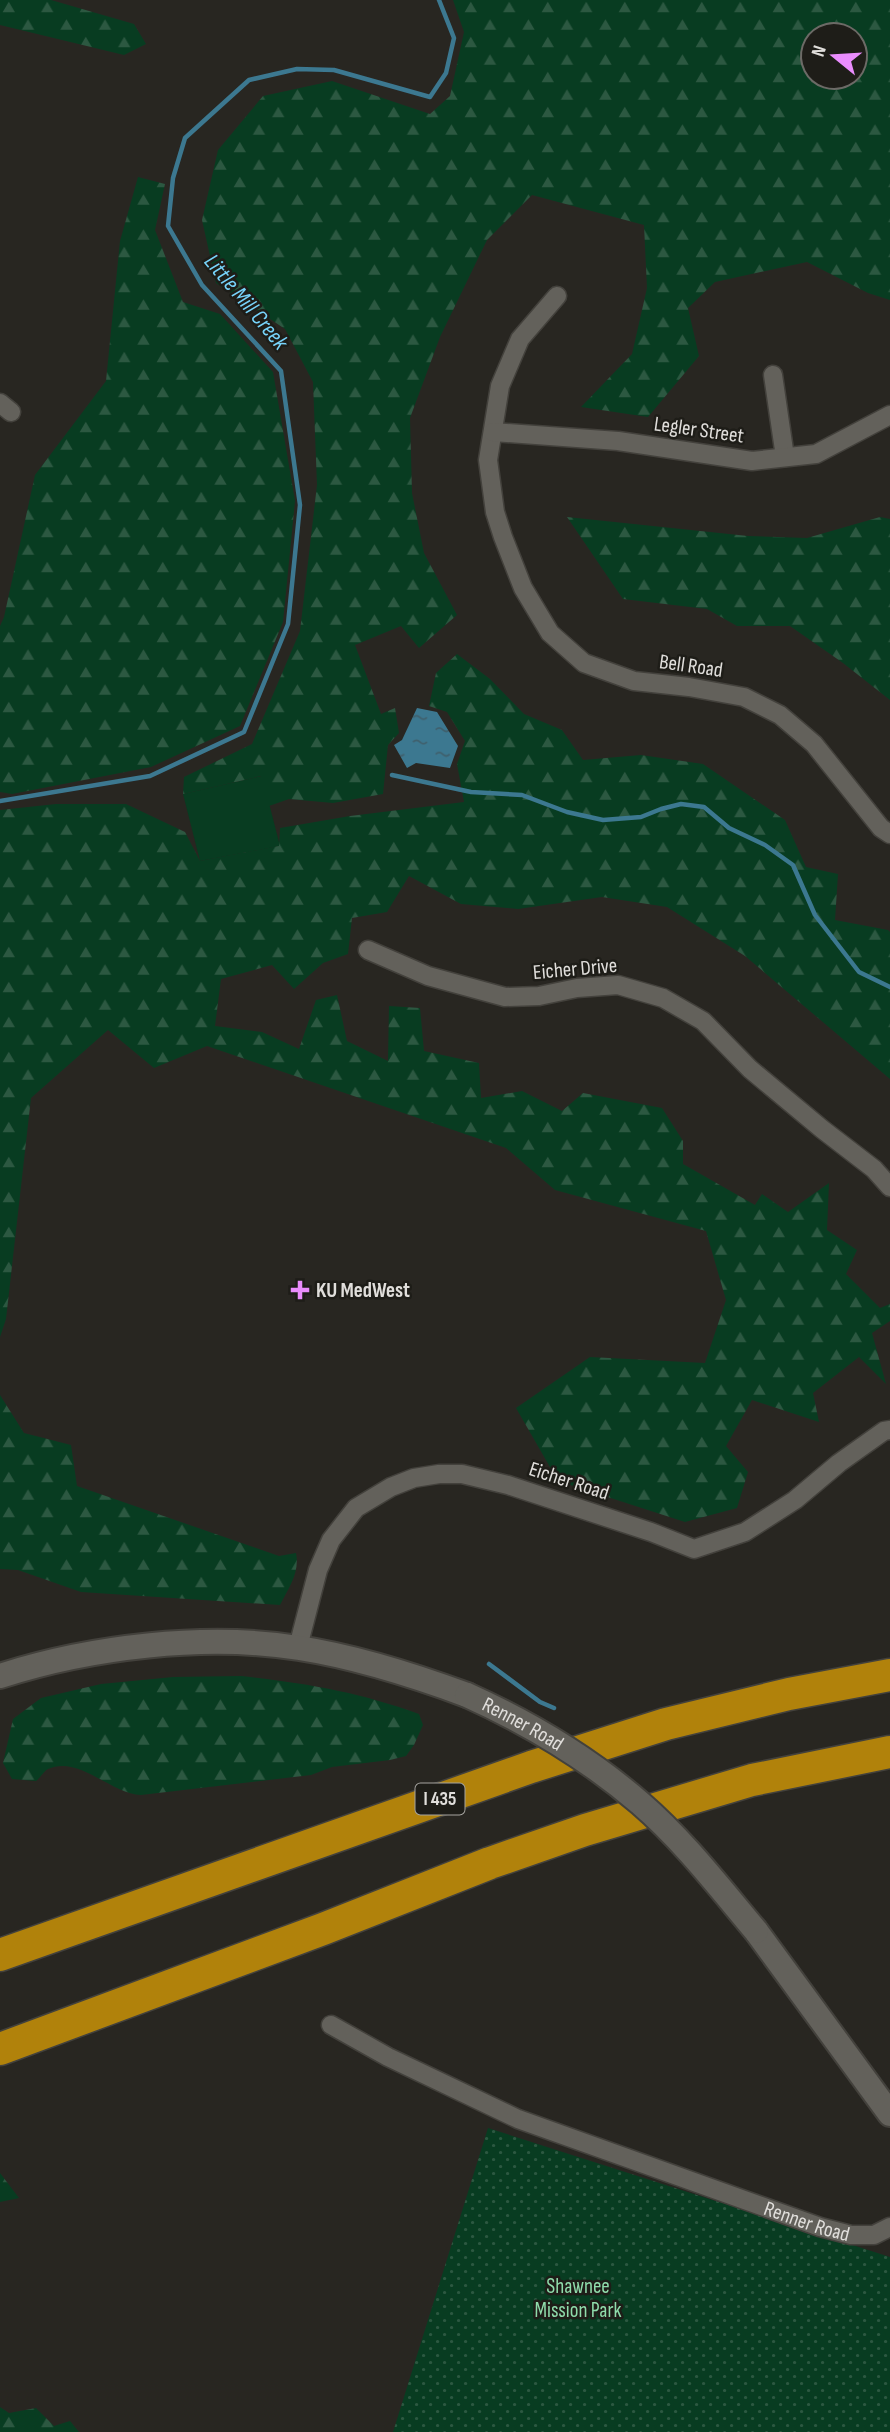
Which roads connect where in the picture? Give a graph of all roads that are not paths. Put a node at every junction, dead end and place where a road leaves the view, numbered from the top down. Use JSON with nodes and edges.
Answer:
{"nodes":[{"id":1,"x":557,"y":296,"type":"dead end"},
{"id":2,"x":773,"y":375,"type":"dead end"},
{"id":3,"x":890,"y":415,"type":"edge"},
{"id":4,"x":493,"y":432,"type":"junction"},
{"id":5,"x":785,"y":457,"type":"junction"},
{"id":6,"x":890,"y":834,"type":"edge"},
{"id":7,"x":368,"y":950,"type":"dead end"},
{"id":8,"x":890,"y":1187,"type":"edge"},
{"id":9,"x":890,"y":1430,"type":"edge"},
{"id":10,"x":298,"y":1647,"type":"junction"},
{"id":11,"x":890,"y":1675,"type":"edge"},
{"id":12,"x":0,"y":1676,"type":"edge"},
{"id":13,"x":890,"y":1752,"type":"edge"},
{"id":14,"x":0,"y":1955,"type":"edge"},
{"id":15,"x":331,"y":2025,"type":"dead end"},
{"id":16,"x":0,"y":2049,"type":"edge"},
{"id":17,"x":890,"y":2114,"type":"edge"},
{"id":18,"x":890,"y":2227,"type":"edge"}],
"edges":[{"from":1,"to":4,"type":"street","name":"Bell Road"},
{"from":2,"to":5,"type":"street"},
{"from":3,"to":5,"type":"street","name":"Legler Street"},
{"from":4,"to":5,"type":"street","name":"Legler Street"},
{"from":4,"to":6,"type":"street","name":"Bell Road"},
{"from":7,"to":8,"type":"street","name":"Eicher Drive"},
{"from":9,"to":10,"type":"street","name":"Eicher Road"},
{"from":10,"to":12,"type":"main road","name":"Renner Road"},
{"from":10,"to":17,"type":"main road","name":"Renner Road","bridge":true},
{"from":11,"to":14,"type":"highway","number":"I 435"},
{"from":13,"to":16,"type":"highway"},
{"from":15,"to":18,"type":"street","name":"Renner Road"}]}
